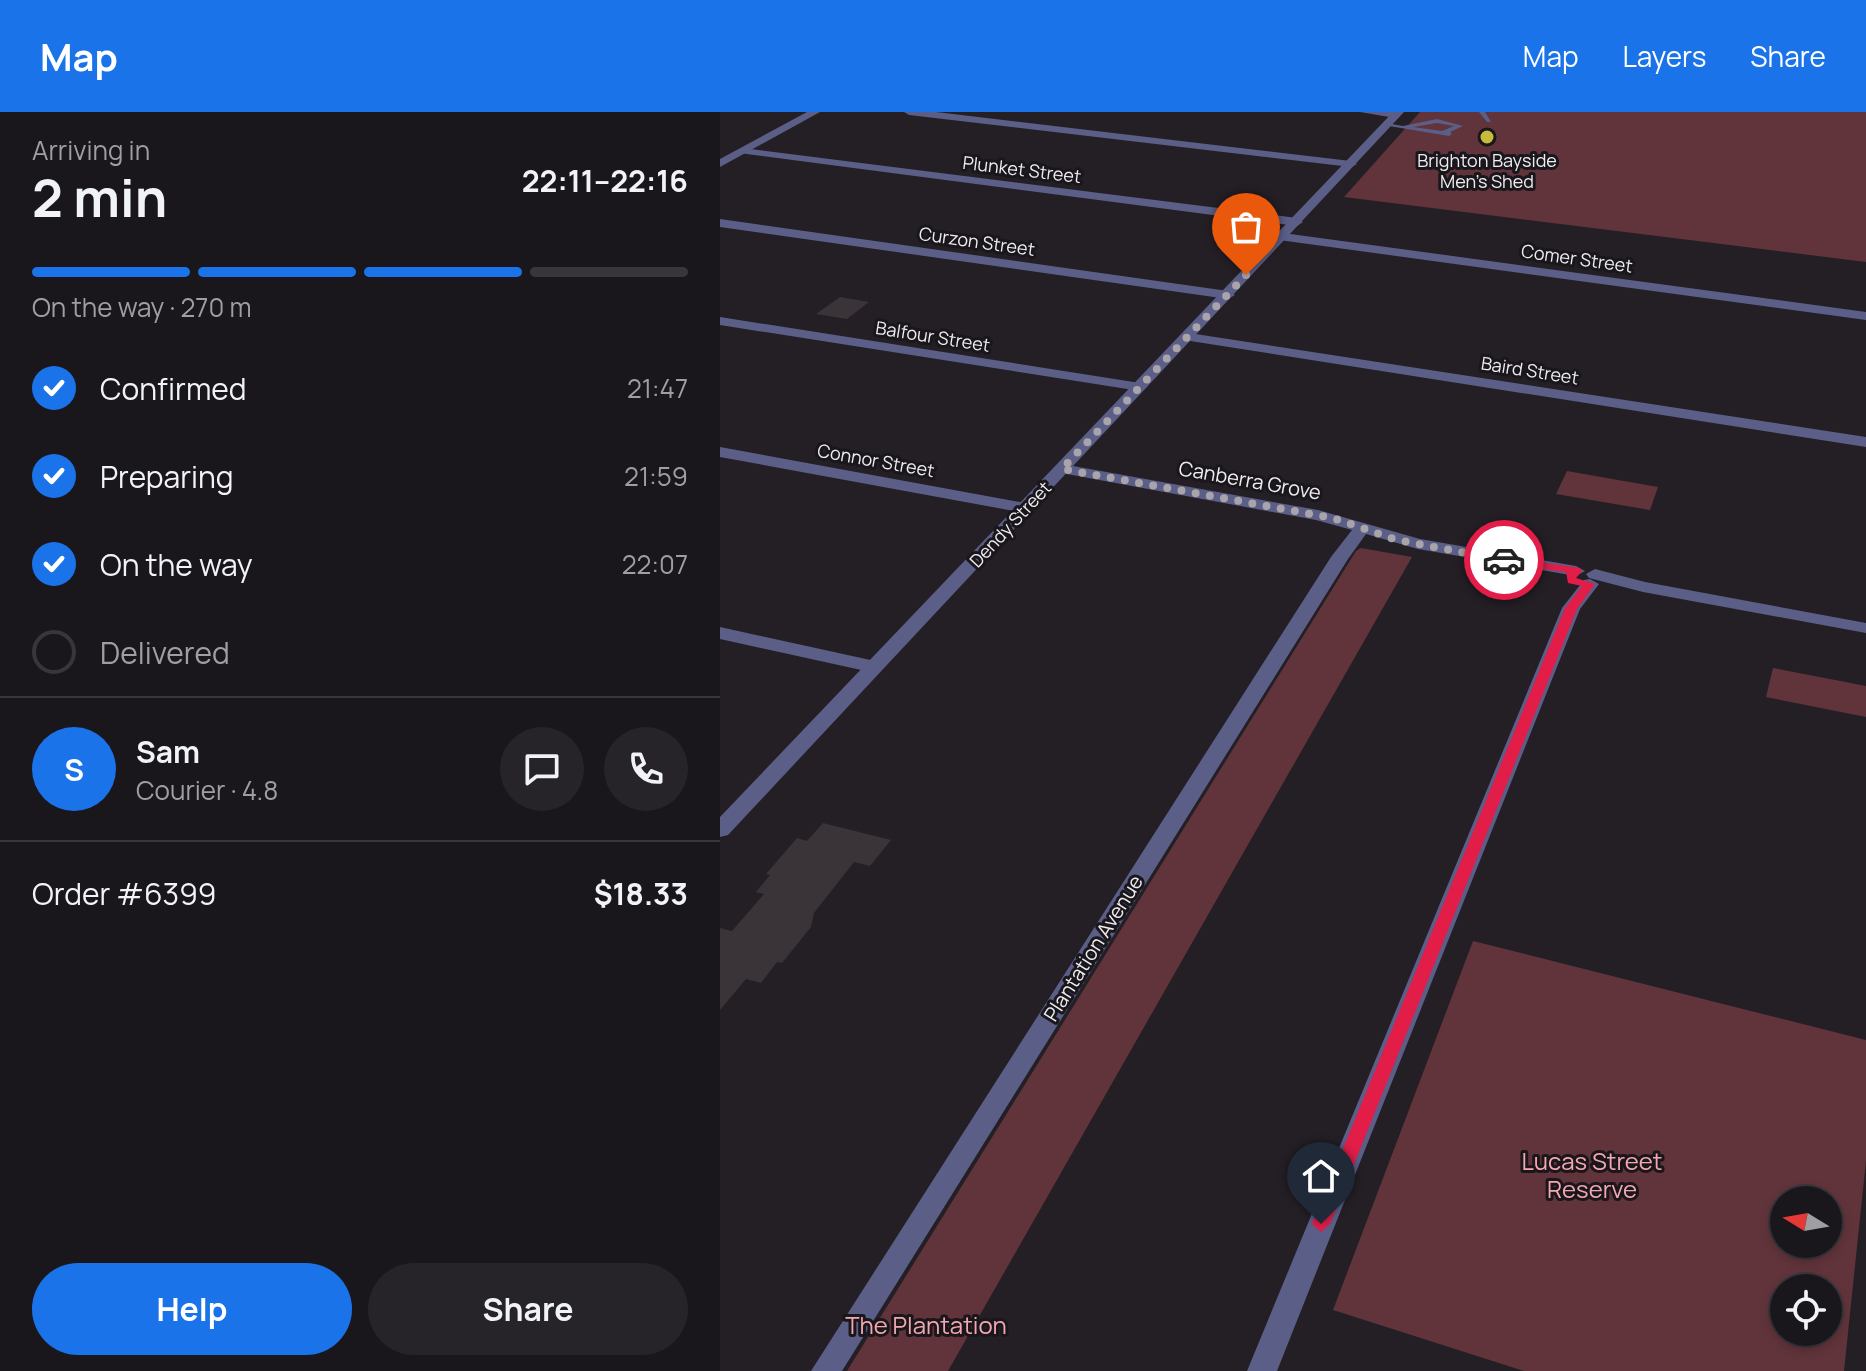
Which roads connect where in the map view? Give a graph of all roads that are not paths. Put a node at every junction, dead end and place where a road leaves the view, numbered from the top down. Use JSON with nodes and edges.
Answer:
{"nodes":[{"id":1,"x":815,"y":112,"type":"edge"},
{"id":2,"x":909,"y":112,"type":"edge"},
{"id":3,"x":1365,"y":112,"type":"edge"},
{"id":4,"x":1482,"y":112,"type":"edge"},
{"id":5,"x":1394,"y":118,"type":"edge"},
{"id":6,"x":1489,"y":121,"type":"dead end"},
{"id":7,"x":1405,"y":127,"type":"junction"},
{"id":8,"x":1443,"y":133,"type":"junction"},
{"id":9,"x":1455,"y":135,"type":"dead end"},
{"id":10,"x":743,"y":151,"type":"junction"},
{"id":11,"x":720,"y":164,"type":"edge"},
{"id":12,"x":1351,"y":164,"type":"junction"},
{"id":13,"x":1297,"y":222,"type":"junction"},
{"id":14,"x":720,"y":223,"type":"edge"},
{"id":15,"x":1283,"y":237,"type":"junction"},
{"id":16,"x":1228,"y":295,"type":"junction"},
{"id":17,"x":1866,"y":316,"type":"edge"},
{"id":18,"x":720,"y":321,"type":"edge"},
{"id":19,"x":1189,"y":337,"type":"junction"},
{"id":20,"x":1140,"y":387,"type":"junction"},
{"id":21,"x":1866,"y":442,"type":"edge"},
{"id":22,"x":720,"y":452,"type":"edge"},
{"id":23,"x":1062,"y":469,"type":"junction"},
{"id":24,"x":1025,"y":508,"type":"junction"},
{"id":25,"x":1362,"y":528,"type":"junction"},
{"id":26,"x":1583,"y":578,"type":"junction"},
{"id":27,"x":1866,"y":628,"type":"edge"},
{"id":28,"x":720,"y":633,"type":"edge"},
{"id":29,"x":875,"y":667,"type":"junction"},
{"id":30,"x":720,"y":830,"type":"edge"},
{"id":31,"x":826,"y":1371,"type":"edge"},
{"id":32,"x":1262,"y":1371,"type":"edge"}],
"edges":[{"from":1,"to":10,"type":"street"},
{"from":2,"to":12,"type":"street"},
{"from":3,"to":5,"type":"street"},
{"from":4,"to":6,"type":"lane"},
{"from":5,"to":7,"type":"lane"},
{"from":5,"to":12,"type":"street","name":"Dendy Street"},
{"from":7,"to":8,"type":"lane"},
{"from":7,"to":8,"type":"lane"},
{"from":8,"to":9,"type":"lane"},
{"from":10,"to":11,"type":"street"},
{"from":10,"to":13,"type":"street","name":"Plunket Street"},
{"from":12,"to":13,"type":"street","name":"Dendy Street"},
{"from":13,"to":15,"type":"street","name":"Dendy Street"},
{"from":14,"to":16,"type":"street","name":"Curzon Street"},
{"from":15,"to":16,"type":"street","name":"Dendy Street"},
{"from":15,"to":17,"type":"street","name":"Comer Street"},
{"from":16,"to":19,"type":"street","name":"Dendy Street"},
{"from":18,"to":20,"type":"street","name":"Balfour Street"},
{"from":19,"to":20,"type":"street","name":"Dendy Street"},
{"from":19,"to":21,"type":"street","name":"Baird Street"},
{"from":20,"to":23,"type":"street","name":"Dendy Street"},
{"from":22,"to":24,"type":"street","name":"Connor Street"},
{"from":23,"to":24,"type":"street","name":"Dendy Street"},
{"from":23,"to":25,"type":"street","name":"Canberra Grove"},
{"from":24,"to":29,"type":"street","name":"Dendy Street"},
{"from":25,"to":26,"type":"street","name":"Canberra Grove"},
{"from":25,"to":31,"type":"street","name":"Plantation Avenue"},
{"from":26,"to":27,"type":"street","name":"Canberra Grove"},
{"from":26,"to":32,"type":"street"},
{"from":28,"to":29,"type":"street"},
{"from":29,"to":30,"type":"street","name":"Dendy Street"}]}
